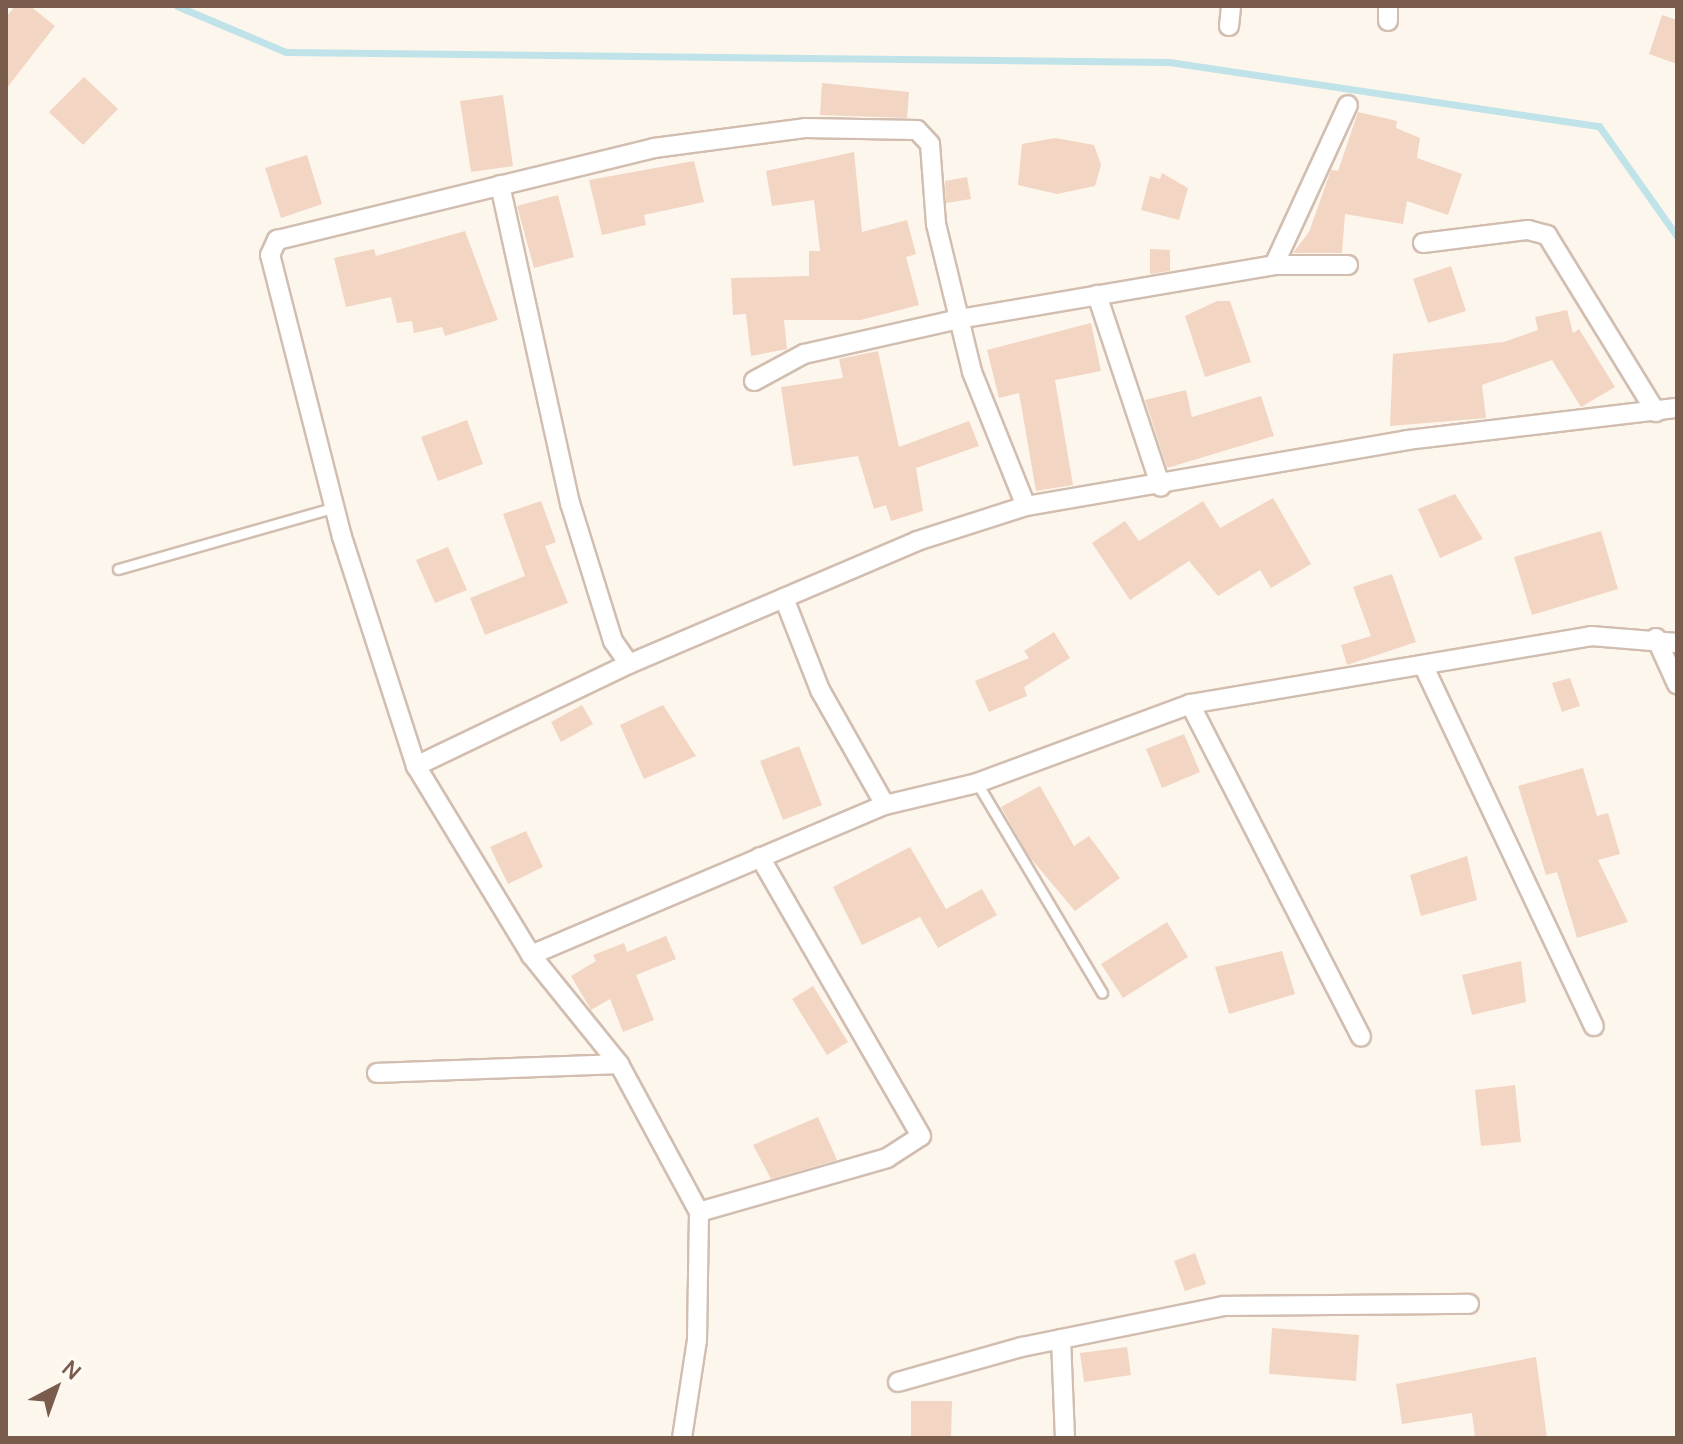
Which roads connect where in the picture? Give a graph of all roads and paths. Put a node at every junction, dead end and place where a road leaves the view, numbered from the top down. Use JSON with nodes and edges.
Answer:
{"nodes":[{"id":1,"x":1231,"y":6,"type":"edge"},
{"id":2,"x":1229,"y":26,"type":"dead end"},
{"id":3,"x":1348,"y":105,"type":"dead end"},
{"id":4,"x":500,"y":185,"type":"junction"},
{"id":5,"x":1423,"y":243,"type":"dead end"},
{"id":6,"x":1274,"y":265,"type":"junction"},
{"id":7,"x":1348,"y":265,"type":"dead end"},
{"id":8,"x":1097,"y":295,"type":"junction"},
{"id":9,"x":959,"y":319,"type":"junction"},
{"id":10,"x":754,"y":381,"type":"dead end"},
{"id":11,"x":1677,"y":408,"type":"edge"},
{"id":12,"x":1656,"y":412,"type":"junction"},
{"id":13,"x":1161,"y":487,"type":"junction"},
{"id":14,"x":1026,"y":506,"type":"junction"},
{"id":15,"x":335,"y":507,"type":"junction"},
{"id":16,"x":118,"y":569,"type":"dead end"},
{"id":17,"x":784,"y":598,"type":"junction"},
{"id":18,"x":1656,"y":638,"type":"junction"},
{"id":19,"x":1677,"y":643,"type":"edge"},
{"id":20,"x":629,"y":664,"type":"junction"},
{"id":21,"x":1425,"y":669,"type":"junction"},
{"id":22,"x":1677,"y":684,"type":"edge"},
{"id":23,"x":1190,"y":704,"type":"junction"},
{"id":24,"x":416,"y":766,"type":"junction"},
{"id":25,"x":977,"y":783,"type":"junction"},
{"id":26,"x":885,"y":805,"type":"junction"},
{"id":27,"x":760,"y":857,"type":"junction"},
{"id":28,"x":531,"y":955,"type":"junction"},
{"id":29,"x":1102,"y":993,"type":"dead end"},
{"id":30,"x":1594,"y":1026,"type":"dead end"},
{"id":31,"x":1361,"y":1037,"type":"dead end"},
{"id":32,"x":619,"y":1064,"type":"junction"},
{"id":33,"x":377,"y":1073,"type":"dead end"},
{"id":34,"x":699,"y":1212,"type":"junction"},
{"id":35,"x":1469,"y":1304,"type":"dead end"},
{"id":36,"x":1061,"y":1339,"type":"junction"},
{"id":37,"x":898,"y":1382,"type":"dead end"},
{"id":38,"x":682,"y":1438,"type":"edge"},
{"id":39,"x":1065,"y":1438,"type":"edge"}],
"edges":[{"from":1,"to":2,"type":"street"},
{"from":3,"to":6,"type":"street"},
{"from":4,"to":9,"type":"street"},
{"from":4,"to":15,"type":"street"},
{"from":4,"to":20,"type":"street"},
{"from":5,"to":12,"type":"street"},
{"from":6,"to":7,"type":"street"},
{"from":6,"to":8,"type":"street"},
{"from":8,"to":9,"type":"street"},
{"from":8,"to":13,"type":"street"},
{"from":9,"to":10,"type":"street"},
{"from":9,"to":14,"type":"street"},
{"from":11,"to":12,"type":"street"},
{"from":12,"to":13,"type":"street"},
{"from":13,"to":14,"type":"street"},
{"from":14,"to":17,"type":"street"},
{"from":15,"to":16,"type":"lane"},
{"from":15,"to":24,"type":"street"},
{"from":17,"to":20,"type":"street"},
{"from":17,"to":26,"type":"street"},
{"from":18,"to":19,"type":"street"},
{"from":18,"to":21,"type":"street"},
{"from":18,"to":22,"type":"street"},
{"from":20,"to":24,"type":"street"},
{"from":21,"to":23,"type":"street"},
{"from":21,"to":30,"type":"street"},
{"from":23,"to":25,"type":"street"},
{"from":23,"to":31,"type":"street"},
{"from":24,"to":28,"type":"street"},
{"from":25,"to":26,"type":"street"},
{"from":25,"to":29,"type":"lane"},
{"from":26,"to":27,"type":"street"},
{"from":27,"to":28,"type":"street"},
{"from":27,"to":34,"type":"street"},
{"from":28,"to":32,"type":"street"},
{"from":32,"to":33,"type":"street"},
{"from":32,"to":34,"type":"street"},
{"from":34,"to":38,"type":"street"},
{"from":35,"to":36,"type":"street"},
{"from":36,"to":37,"type":"street"},
{"from":36,"to":39,"type":"street"}]}
